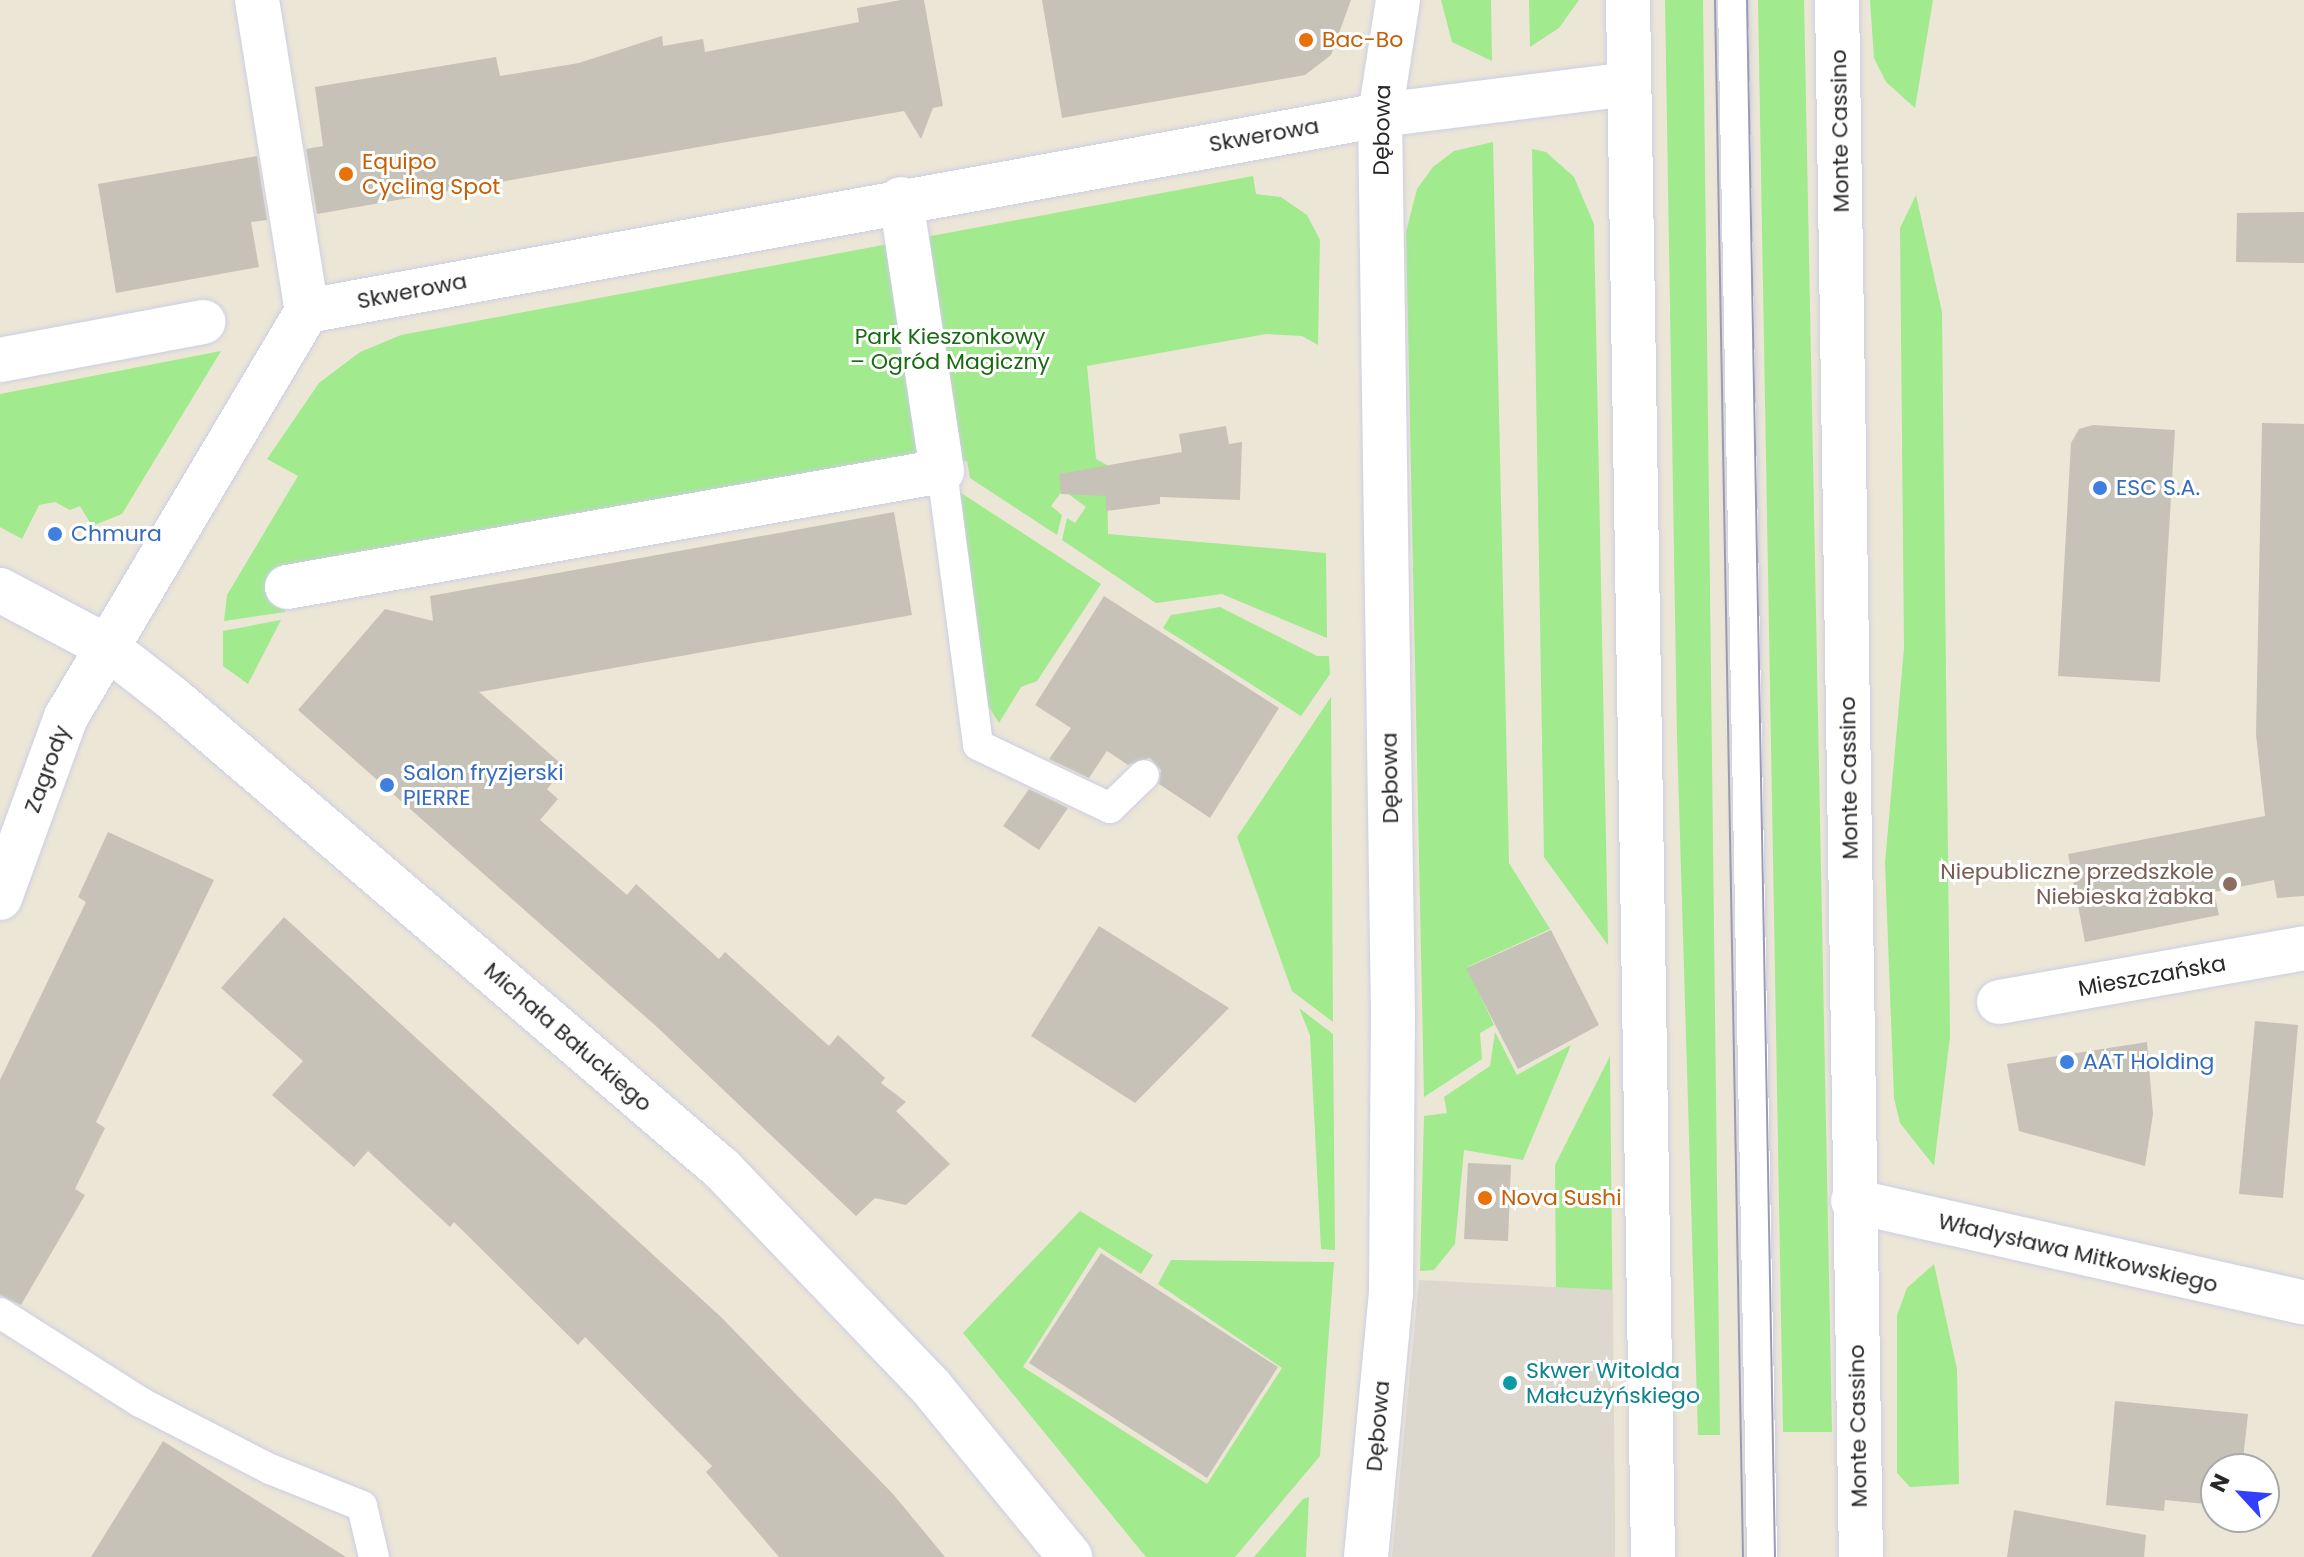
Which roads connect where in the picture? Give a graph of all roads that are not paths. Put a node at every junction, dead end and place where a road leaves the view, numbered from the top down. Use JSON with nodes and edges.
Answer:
{"nodes":[{"id":1,"x":257,"y":0,"type":"edge"},
{"id":2,"x":1398,"y":0,"type":"edge"},
{"id":3,"x":1628,"y":0,"type":"edge"},
{"id":4,"x":1733,"y":0,"type":"edge"},
{"id":5,"x":1837,"y":0,"type":"edge"},
{"id":6,"x":1629,"y":84,"type":"junction"},
{"id":7,"x":1380,"y":115,"type":"junction"},
{"id":8,"x":901,"y":199,"type":"junction"},
{"id":9,"x":307,"y":311,"type":"junction"},
{"id":10,"x":203,"y":322,"type":"dead end"},
{"id":11,"x":0,"y":360,"type":"edge"},
{"id":12,"x":942,"y":471,"type":"junction"},
{"id":13,"x":287,"y":587,"type":"dead end"},
{"id":14,"x":0,"y":590,"type":"edge"},
{"id":15,"x":104,"y":645,"type":"junction"},
{"id":16,"x":1144,"y":775,"type":"dead end"},
{"id":17,"x":0,"y":898,"type":"edge"},
{"id":18,"x":2304,"y":948,"type":"edge"},
{"id":19,"x":1999,"y":1002,"type":"dead end"},
{"id":20,"x":1853,"y":1201,"type":"junction"},
{"id":21,"x":2304,"y":1303,"type":"edge"},
{"id":22,"x":0,"y":1313,"type":"edge"},
{"id":23,"x":374,"y":1557,"type":"edge"},
{"id":24,"x":1070,"y":1557,"type":"edge"},
{"id":25,"x":1366,"y":1557,"type":"edge"},
{"id":26,"x":1653,"y":1557,"type":"edge"},
{"id":27,"x":1762,"y":1557,"type":"edge"},
{"id":28,"x":1861,"y":1557,"type":"edge"}],
"edges":[{"from":1,"to":9,"type":"street"},
{"from":2,"to":7,"type":"street","name":"Dębowa"},
{"from":3,"to":6,"type":"street"},
{"from":4,"to":27,"type":"lane"},
{"from":5,"to":20,"type":"street","name":"Monte Cassino"},
{"from":6,"to":7,"type":"street","name":"Skwerowa"},
{"from":6,"to":26,"type":"street"},
{"from":7,"to":8,"type":"street","name":"Skwerowa"},
{"from":7,"to":25,"type":"street","name":"Dębowa"},
{"from":8,"to":9,"type":"street","name":"Skwerowa"},
{"from":8,"to":12,"type":"street"},
{"from":9,"to":15,"type":"street"},
{"from":10,"to":11,"type":"street"},
{"from":12,"to":13,"type":"street"},
{"from":12,"to":16,"type":"lane"},
{"from":14,"to":15,"type":"street","name":"Michała Bałuckiego"},
{"from":15,"to":17,"type":"street","name":"Zagrody"},
{"from":15,"to":24,"type":"street","name":"Michała Bałuckiego"},
{"from":18,"to":19,"type":"street","name":"Mieszczańska"},
{"from":20,"to":21,"type":"street","name":"Władysława Mitkowskiego"},
{"from":20,"to":28,"type":"street","name":"Monte Cassino"},
{"from":22,"to":23,"type":"lane"}]}
